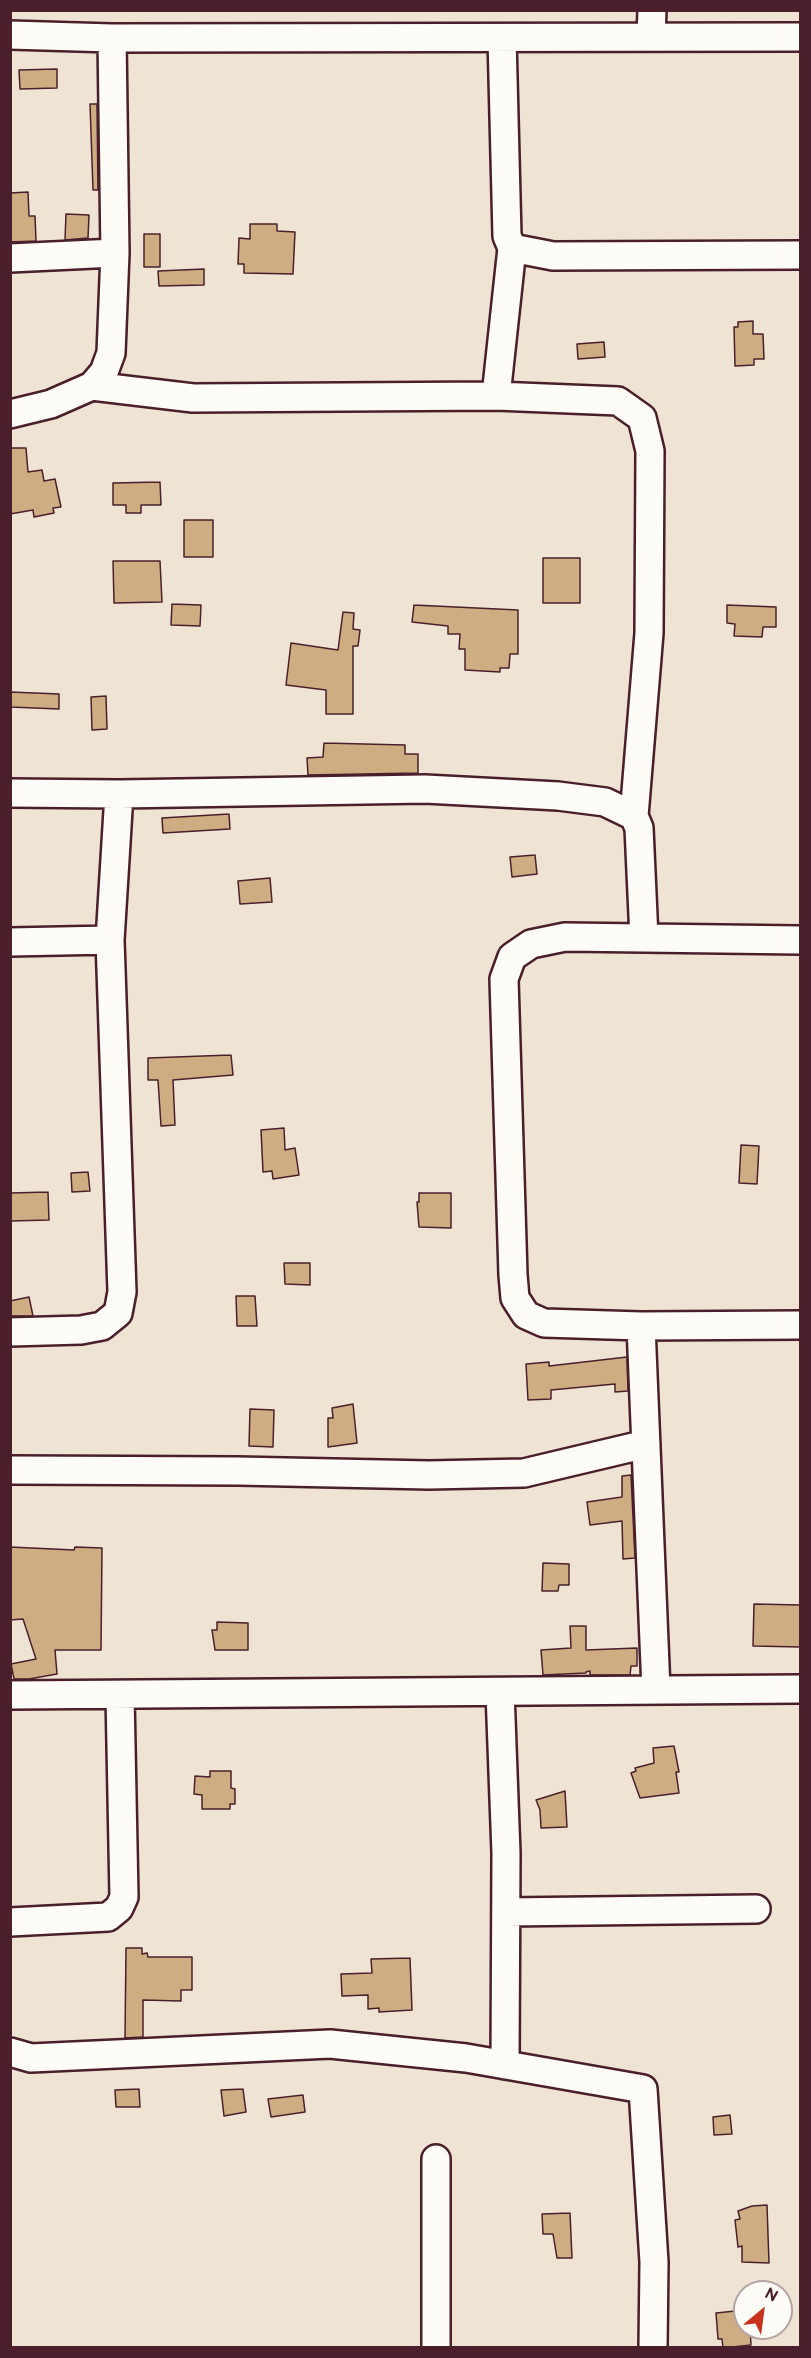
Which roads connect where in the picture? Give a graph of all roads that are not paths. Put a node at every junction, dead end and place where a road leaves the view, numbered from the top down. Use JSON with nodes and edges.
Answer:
{"nodes":[{"id":1,"x":651,"y":24,"type":"edge"},
{"id":2,"x":10,"y":35,"type":"edge"},
{"id":3,"x":801,"y":37,"type":"edge"},
{"id":4,"x":112,"y":38,"type":"junction"},
{"id":5,"x":502,"y":38,"type":"junction"},
{"id":6,"x":512,"y":248,"type":"junction"},
{"id":7,"x":115,"y":253,"type":"junction"},
{"id":8,"x":801,"y":255,"type":"edge"},
{"id":9,"x":10,"y":258,"type":"edge"},
{"id":10,"x":92,"y":386,"type":"junction"},
{"id":11,"x":496,"y":396,"type":"junction"},
{"id":12,"x":10,"y":414,"type":"edge"},
{"id":13,"x":10,"y":793,"type":"edge"},
{"id":14,"x":119,"y":794,"type":"junction"},
{"id":15,"x":634,"y":816,"type":"junction"},
{"id":16,"x":644,"y":938,"type":"junction"},
{"id":17,"x":110,"y":940,"type":"junction"},
{"id":18,"x":801,"y":940,"type":"edge"},
{"id":19,"x":10,"y":942,"type":"edge"},
{"id":20,"x":801,"y":1325,"type":"edge"},
{"id":21,"x":641,"y":1326,"type":"junction"},
{"id":22,"x":10,"y":1332,"type":"edge"},
{"id":23,"x":646,"y":1444,"type":"junction"},
{"id":24,"x":10,"y":1470,"type":"edge"},
{"id":25,"x":801,"y":1689,"type":"edge"},
{"id":26,"x":656,"y":1690,"type":"junction"},
{"id":27,"x":500,"y":1692,"type":"junction"},
{"id":28,"x":10,"y":1695,"type":"edge"},
{"id":29,"x":120,"y":1695,"type":"junction"},
{"id":30,"x":756,"y":1909,"type":"dead end"},
{"id":31,"x":506,"y":1912,"type":"junction"},
{"id":32,"x":10,"y":1922,"type":"edge"},
{"id":33,"x":10,"y":2052,"type":"edge"},
{"id":34,"x":505,"y":2065,"type":"junction"},
{"id":35,"x":436,"y":2158,"type":"dead end"},
{"id":36,"x":436,"y":2348,"type":"edge"},
{"id":37,"x":653,"y":2348,"type":"edge"}],
"edges":[{"from":1,"to":3,"type":"street"},
{"from":1,"to":5,"type":"street"},
{"from":2,"to":4,"type":"street"},
{"from":4,"to":5,"type":"street"},
{"from":4,"to":7,"type":"street"},
{"from":5,"to":6,"type":"street"},
{"from":6,"to":8,"type":"street"},
{"from":6,"to":11,"type":"street"},
{"from":7,"to":9,"type":"street"},
{"from":7,"to":10,"type":"street"},
{"from":10,"to":11,"type":"street"},
{"from":10,"to":12,"type":"street"},
{"from":11,"to":15,"type":"street"},
{"from":13,"to":14,"type":"street"},
{"from":14,"to":15,"type":"street"},
{"from":14,"to":17,"type":"street"},
{"from":15,"to":16,"type":"street"},
{"from":16,"to":18,"type":"street"},
{"from":16,"to":21,"type":"street"},
{"from":17,"to":19,"type":"street"},
{"from":17,"to":22,"type":"street"},
{"from":20,"to":21,"type":"street"},
{"from":21,"to":23,"type":"street"},
{"from":23,"to":24,"type":"street"},
{"from":23,"to":26,"type":"street"},
{"from":25,"to":26,"type":"street"},
{"from":26,"to":27,"type":"street"},
{"from":27,"to":29,"type":"street"},
{"from":27,"to":31,"type":"street"},
{"from":28,"to":29,"type":"street"},
{"from":29,"to":32,"type":"street"},
{"from":30,"to":31,"type":"street"},
{"from":31,"to":34,"type":"street"},
{"from":33,"to":34,"type":"street"},
{"from":34,"to":37,"type":"street"},
{"from":35,"to":36,"type":"street"}]}
